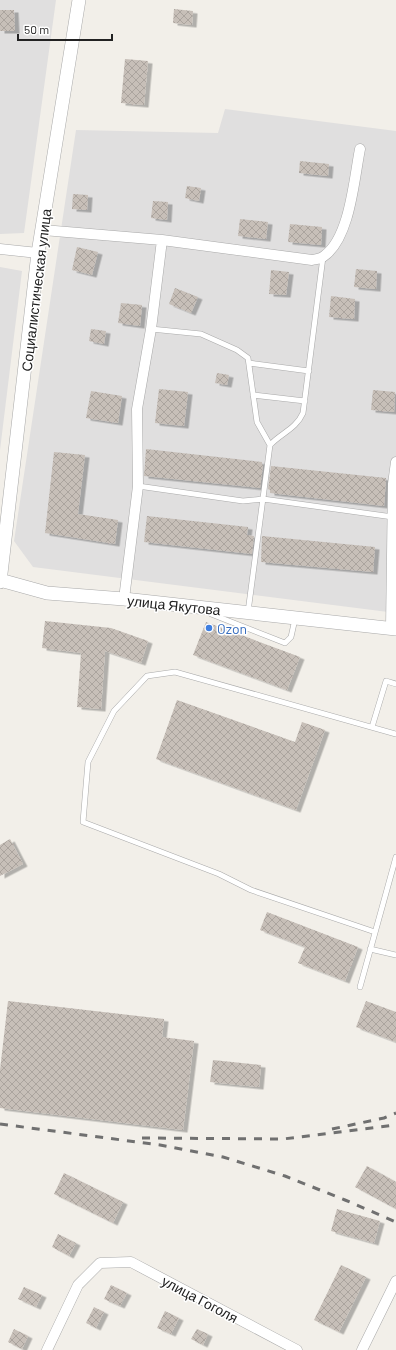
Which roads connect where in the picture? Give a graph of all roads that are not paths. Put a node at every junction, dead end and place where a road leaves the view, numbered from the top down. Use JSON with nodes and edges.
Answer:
{"nodes":[{"id":1,"x":79,"y":0,"type":"edge"},
{"id":2,"x":360,"y":149,"type":"dead end"},
{"id":3,"x":43,"y":230,"type":"junction"},
{"id":4,"x":162,"y":240,"type":"junction"},
{"id":5,"x":0,"y":249,"type":"edge"},
{"id":6,"x":38,"y":253,"type":"junction"},
{"id":7,"x":324,"y":257,"type":"junction"},
{"id":8,"x":150,"y":329,"type":"junction"},
{"id":9,"x":249,"y":364,"type":"junction"},
{"id":10,"x":309,"y":371,"type":"junction"},
{"id":11,"x":253,"y":395,"type":"junction"},
{"id":12,"x":305,"y":401,"type":"junction"},
{"id":13,"x":270,"y":445,"type":"junction"},
{"id":14,"x":396,"y":462,"type":"edge"},
{"id":15,"x":138,"y":486,"type":"junction"},
{"id":16,"x":263,"y":499,"type":"junction"},
{"id":17,"x":393,"y":517,"type":"junction"},
{"id":18,"x":0,"y":580,"type":"edge"},
{"id":19,"x":124,"y":599,"type":"junction"},
{"id":20,"x":193,"y":607,"type":"junction"},
{"id":21,"x":248,"y":613,"type":"junction"},
{"id":22,"x":296,"y":618,"type":"junction"},
{"id":23,"x":393,"y":628,"type":"edge"},
{"id":24,"x":396,"y":684,"type":"edge"},
{"id":25,"x":372,"y":727,"type":"junction"},
{"id":26,"x":396,"y":734,"type":"edge"},
{"id":27,"x":396,"y":857,"type":"edge"},
{"id":28,"x":375,"y":932,"type":"junction"},
{"id":29,"x":370,"y":948,"type":"junction"},
{"id":30,"x":396,"y":955,"type":"edge"},
{"id":31,"x":360,"y":987,"type":"dead end"},
{"id":32,"x":396,"y":1280,"type":"edge"},
{"id":33,"x":47,"y":1350,"type":"edge"},
{"id":34,"x":297,"y":1350,"type":"edge"},
{"id":35,"x":362,"y":1350,"type":"edge"}],
"edges":[{"from":1,"to":3,"type":"street","name":"Социалистическая улица"},
{"from":2,"to":7,"type":"street"},
{"from":3,"to":4,"type":"street"},
{"from":3,"to":6,"type":"street","name":"Социалистическая улица"},
{"from":4,"to":7,"type":"street"},
{"from":4,"to":8,"type":"street"},
{"from":5,"to":6,"type":"street"},
{"from":6,"to":18,"type":"street","name":"Социалистическая улица"},
{"from":7,"to":10,"type":"lane"},
{"from":8,"to":9,"type":"lane"},
{"from":8,"to":15,"type":"street"},
{"from":9,"to":10,"type":"lane"},
{"from":9,"to":11,"type":"lane"},
{"from":10,"to":12,"type":"lane"},
{"from":11,"to":12,"type":"lane"},
{"from":11,"to":13,"type":"lane"},
{"from":12,"to":13,"type":"lane"},
{"from":13,"to":16,"type":"lane"},
{"from":14,"to":17,"type":"street"},
{"from":15,"to":16,"type":"lane"},
{"from":15,"to":19,"type":"street"},
{"from":16,"to":17,"type":"lane"},
{"from":16,"to":21,"type":"lane"},
{"from":17,"to":23,"type":"street"},
{"from":18,"to":19,"type":"street","name":"улица Якутова"},
{"from":19,"to":20,"type":"street","name":"улица Якутова"},
{"from":20,"to":21,"type":"street","name":"улица Якутова"},
{"from":20,"to":22,"type":"lane"},
{"from":21,"to":22,"type":"street","name":"улица Якутова"},
{"from":22,"to":23,"type":"street","name":"улица Якутова"},
{"from":24,"to":25,"type":"lane"},
{"from":25,"to":26,"type":"lane"},
{"from":25,"to":28,"type":"lane"},
{"from":27,"to":28,"type":"lane"},
{"from":28,"to":29,"type":"lane"},
{"from":29,"to":30,"type":"lane"},
{"from":29,"to":31,"type":"lane"},
{"from":32,"to":35,"type":"street"},
{"from":33,"to":34,"type":"street","name":"улица Гоголя"}]}
